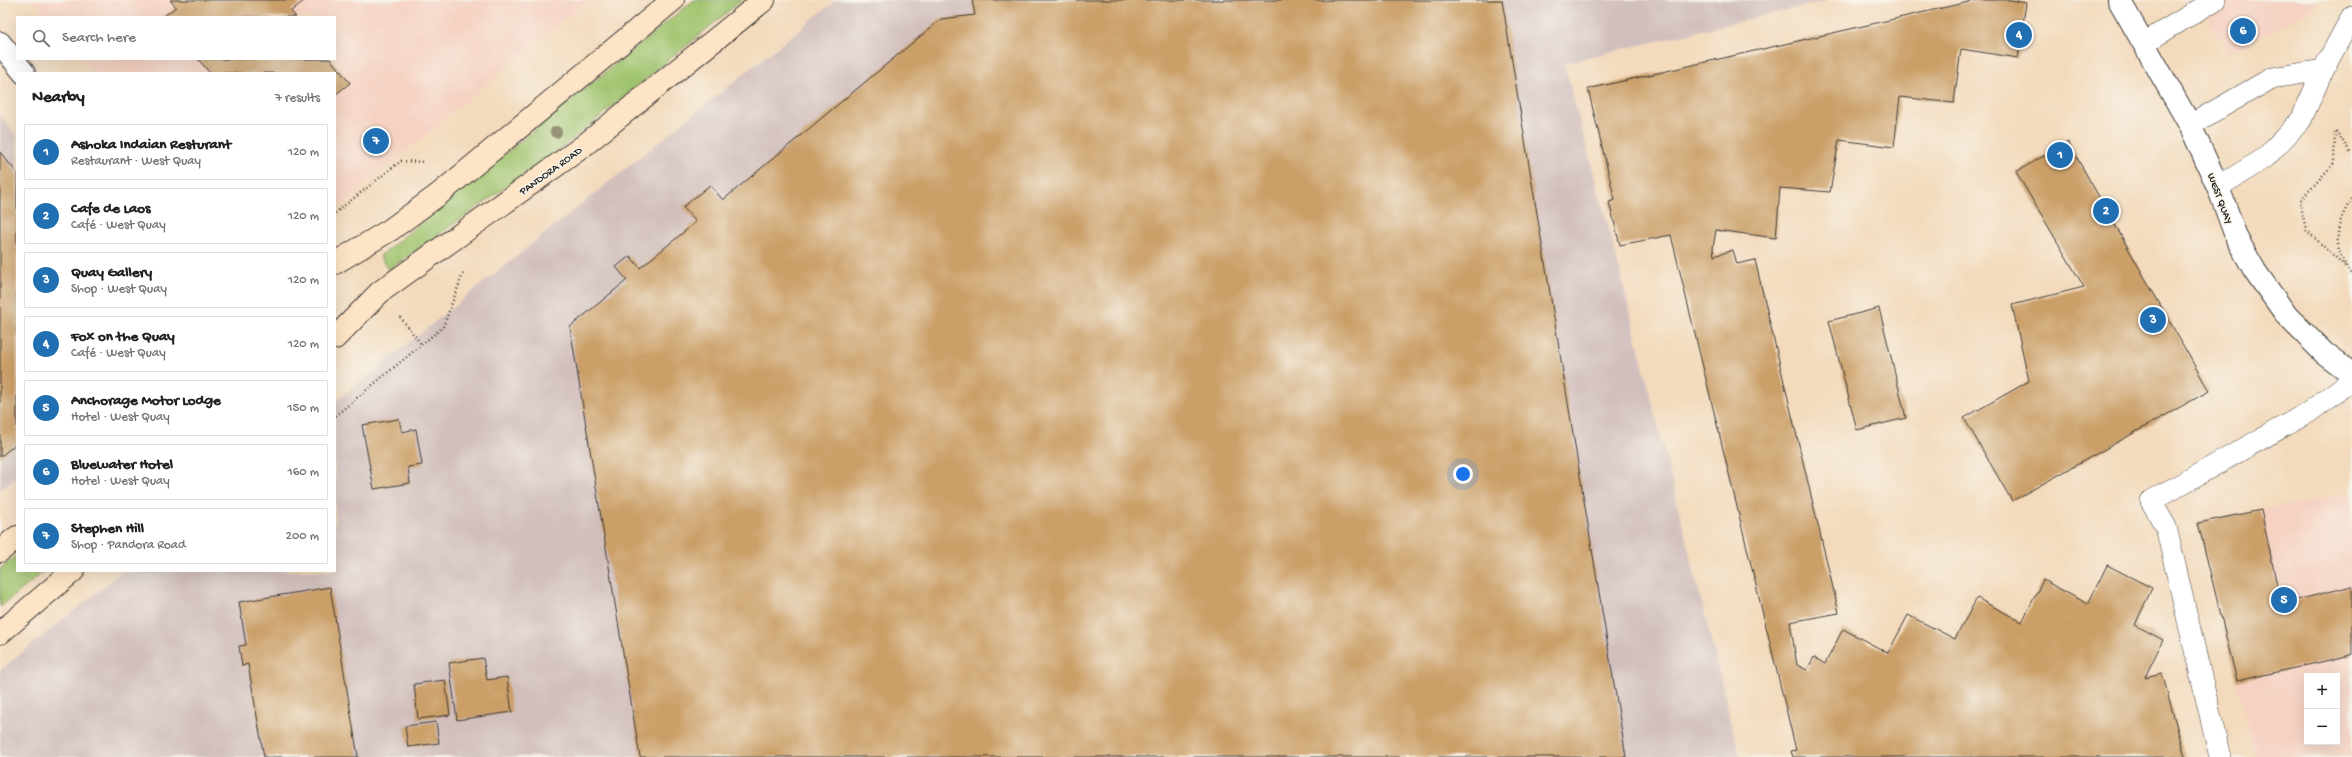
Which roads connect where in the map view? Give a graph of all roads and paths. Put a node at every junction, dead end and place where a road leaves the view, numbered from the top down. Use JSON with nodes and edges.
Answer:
{"nodes":[{"id":1,"x":673,"y":0,"type":"edge"},
{"id":2,"x":764,"y":0,"type":"edge"},
{"id":3,"x":2119,"y":0,"type":"edge"},
{"id":4,"x":2215,"y":0,"type":"edge"},
{"id":5,"x":2352,"y":16,"type":"edge"},
{"id":6,"x":0,"y":43,"type":"edge"},
{"id":7,"x":2144,"y":43,"type":"junction"},
{"id":8,"x":2322,"y":70,"type":"junction"},
{"id":9,"x":23,"y":72,"type":"edge"},
{"id":10,"x":2190,"y":125,"type":"junction"},
{"id":11,"x":2352,"y":154,"type":"edge"},
{"id":12,"x":418,"y":161,"type":"dead end"},
{"id":13,"x":2218,"y":188,"type":"junction"},
{"id":14,"x":2352,"y":199,"type":"edge"},
{"id":15,"x":336,"y":212,"type":"edge"},
{"id":16,"x":336,"y":262,"type":"edge"},
{"id":17,"x":2345,"y":266,"type":"junction"},
{"id":18,"x":2352,"y":274,"type":"edge"},
{"id":19,"x":458,"y":285,"type":"dead end"},
{"id":20,"x":399,"y":316,"type":"dead end"},
{"id":21,"x":336,"y":337,"type":"edge"},
{"id":22,"x":422,"y":345,"type":"junction"},
{"id":23,"x":2352,"y":374,"type":"edge"},
{"id":24,"x":2352,"y":380,"type":"edge"},
{"id":25,"x":336,"y":415,"type":"edge"},
{"id":26,"x":16,"y":538,"type":"edge"},
{"id":27,"x":0,"y":551,"type":"edge"},
{"id":28,"x":72,"y":572,"type":"edge"},
{"id":29,"x":0,"y":633,"type":"edge"},
{"id":30,"x":2220,"y":757,"type":"edge"}],
"edges":[{"from":1,"to":16,"type":"main road"},
{"from":2,"to":21,"type":"main road","name":"PANDORA ROAD"},
{"from":3,"to":7,"type":"street","name":"WEST QUAY"},
{"from":4,"to":7,"type":"lane"},
{"from":5,"to":8,"type":"lane"},
{"from":6,"to":9,"type":"street"},
{"from":7,"to":10,"type":"street","name":"WEST QUAY"},
{"from":8,"to":10,"type":"lane"},
{"from":8,"to":13,"type":"lane"},
{"from":10,"to":13,"type":"street","name":"WEST QUAY"},
{"from":11,"to":17,"type":"path"},
{"from":12,"to":15,"type":"path"},
{"from":13,"to":23,"type":"street","name":"WEST QUAY"},
{"from":14,"to":17,"type":"path"},
{"from":17,"to":18,"type":"path"},
{"from":19,"to":22,"type":"path"},
{"from":20,"to":22,"type":"path"},
{"from":22,"to":25,"type":"path"},
{"from":24,"to":30,"type":"lane"},
{"from":26,"to":27,"type":"main road"},
{"from":28,"to":29,"type":"main road"}]}
